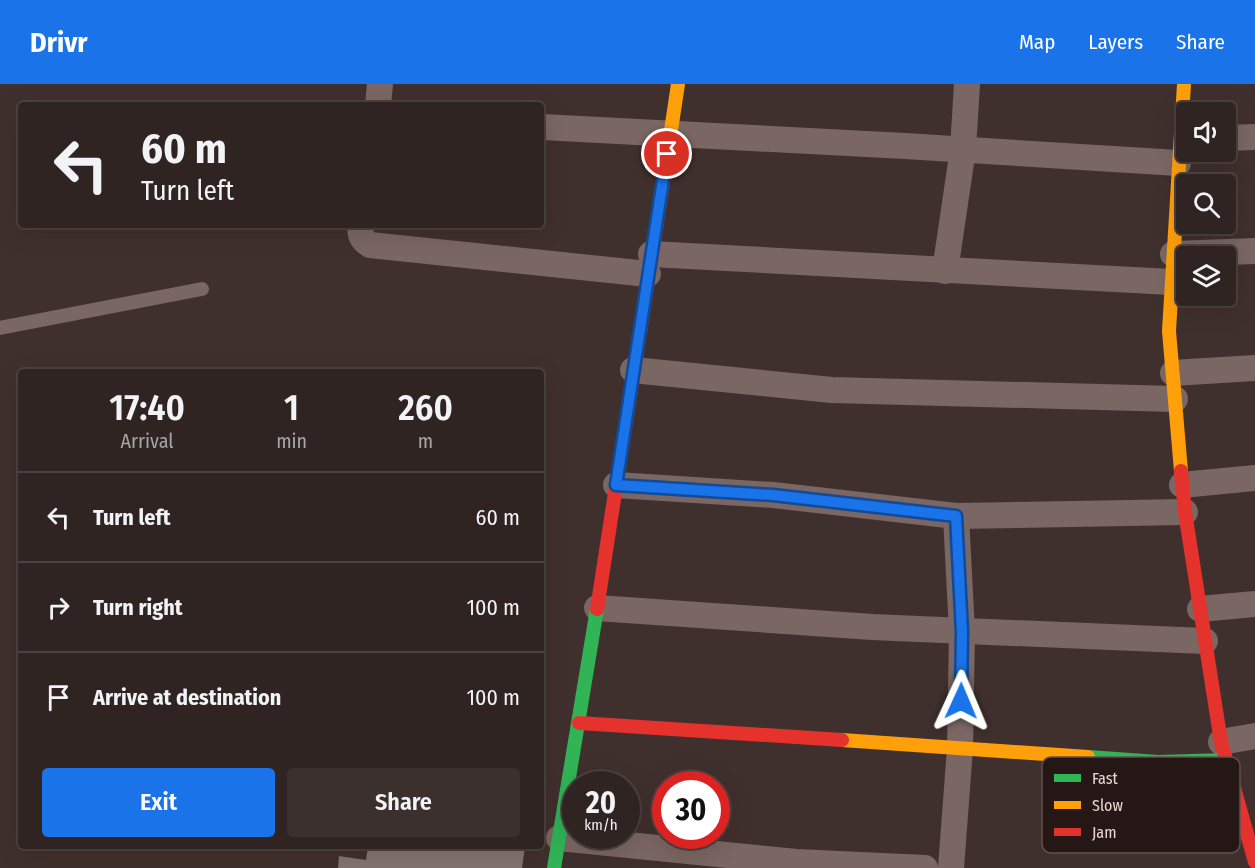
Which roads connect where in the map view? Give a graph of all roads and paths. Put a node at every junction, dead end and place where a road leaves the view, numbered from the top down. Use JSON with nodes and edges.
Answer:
{"nodes":[{"id":1,"x":380,"y":84,"type":"edge"},
{"id":2,"x":678,"y":84,"type":"edge"},
{"id":3,"x":967,"y":84,"type":"edge"},
{"id":4,"x":1184,"y":84,"type":"edge"},
{"id":5,"x":378,"y":102,"type":"edge"},
{"id":6,"x":1183,"y":102,"type":"edge"},
{"id":7,"x":544,"y":127,"type":"edge"},
{"id":8,"x":670,"y":134,"type":"junction"},
{"id":9,"x":1255,"y":137,"type":"edge"},
{"id":10,"x":1236,"y":138,"type":"edge"},
{"id":11,"x":1176,"y":147,"type":"edge"},
{"id":12,"x":963,"y":149,"type":"junction"},
{"id":13,"x":1180,"y":162,"type":"edge"},
{"id":14,"x":361,"y":228,"type":"edge"},
{"id":15,"x":1255,"y":251,"type":"edge"},
{"id":16,"x":1173,"y":254,"type":"junction"},
{"id":17,"x":650,"y":264,"type":"junction"},
{"id":18,"x":945,"y":271,"type":"junction"},
{"id":19,"x":1172,"y":282,"type":"junction"},
{"id":20,"x":201,"y":289,"type":"dead end"},
{"id":21,"x":0,"y":328,"type":"edge"},
{"id":22,"x":1255,"y":368,"type":"edge"},
{"id":23,"x":633,"y":370,"type":"junction"},
{"id":24,"x":1173,"y":373,"type":"junction"},
{"id":25,"x":1175,"y":399,"type":"junction"},
{"id":26,"x":1255,"y":478,"type":"edge"},
{"id":27,"x":616,"y":485,"type":"junction"},
{"id":28,"x":1182,"y":485,"type":"junction"},
{"id":29,"x":1185,"y":512,"type":"junction"},
{"id":30,"x":956,"y":516,"type":"junction"},
{"id":31,"x":1255,"y":604,"type":"edge"},
{"id":32,"x":597,"y":608,"type":"junction"},
{"id":33,"x":1200,"y":609,"type":"junction"},
{"id":34,"x":962,"y":632,"type":"junction"},
{"id":35,"x":1205,"y":641,"type":"junction"},
{"id":36,"x":579,"y":723,"type":"junction"},
{"id":37,"x":1255,"y":736,"type":"edge"},
{"id":38,"x":960,"y":748,"type":"junction"},
{"id":39,"x":1224,"y":751,"type":"junction"},
{"id":40,"x":1087,"y":757,"type":"edge"},
{"id":41,"x":1188,"y":757,"type":"edge"},
{"id":42,"x":1226,"y":757,"type":"edge"},
{"id":43,"x":1240,"y":805,"type":"edge"},
{"id":44,"x":560,"y":838,"type":"junction"},
{"id":45,"x":1254,"y":853,"type":"edge"},
{"id":46,"x":554,"y":868,"type":"edge"},
{"id":47,"x":925,"y":868,"type":"edge"},
{"id":48,"x":951,"y":868,"type":"edge"}],
"edges":[{"from":1,"to":5,"type":"street"},
{"from":2,"to":8,"type":"street"},
{"from":3,"to":12,"type":"street"},
{"from":4,"to":6,"type":"street"},
{"from":7,"to":8,"type":"street"},
{"from":8,"to":12,"type":"street"},
{"from":8,"to":17,"type":"street"},
{"from":9,"to":10,"type":"street"},
{"from":11,"to":12,"type":"street"},
{"from":12,"to":18,"type":"street"},
{"from":13,"to":16,"type":"street"},
{"from":14,"to":17,"type":"street"},
{"from":15,"to":16,"type":"street"},
{"from":16,"to":19,"type":"street"},
{"from":17,"to":18,"type":"street"},
{"from":17,"to":23,"type":"street"},
{"from":18,"to":19,"type":"street"},
{"from":19,"to":24,"type":"street"},
{"from":20,"to":21,"type":"lane"},
{"from":22,"to":24,"type":"street"},
{"from":23,"to":25,"type":"street"},
{"from":23,"to":27,"type":"street"},
{"from":24,"to":25,"type":"street"},
{"from":25,"to":28,"type":"street"},
{"from":26,"to":28,"type":"street"},
{"from":27,"to":30,"type":"street"},
{"from":27,"to":32,"type":"street"},
{"from":28,"to":29,"type":"street"},
{"from":29,"to":30,"type":"street"},
{"from":29,"to":33,"type":"street"},
{"from":30,"to":34,"type":"street"},
{"from":31,"to":33,"type":"street"},
{"from":32,"to":34,"type":"street"},
{"from":32,"to":36,"type":"street"},
{"from":33,"to":35,"type":"street"},
{"from":34,"to":35,"type":"street"},
{"from":34,"to":38,"type":"street"},
{"from":35,"to":39,"type":"street"},
{"from":36,"to":38,"type":"street"},
{"from":36,"to":44,"type":"street"},
{"from":37,"to":39,"type":"street"},
{"from":38,"to":40,"type":"street"},
{"from":38,"to":48,"type":"street"},
{"from":39,"to":41,"type":"street"},
{"from":39,"to":42,"type":"street"},
{"from":43,"to":45,"type":"street"},
{"from":44,"to":46,"type":"street"},
{"from":44,"to":47,"type":"street"}]}
